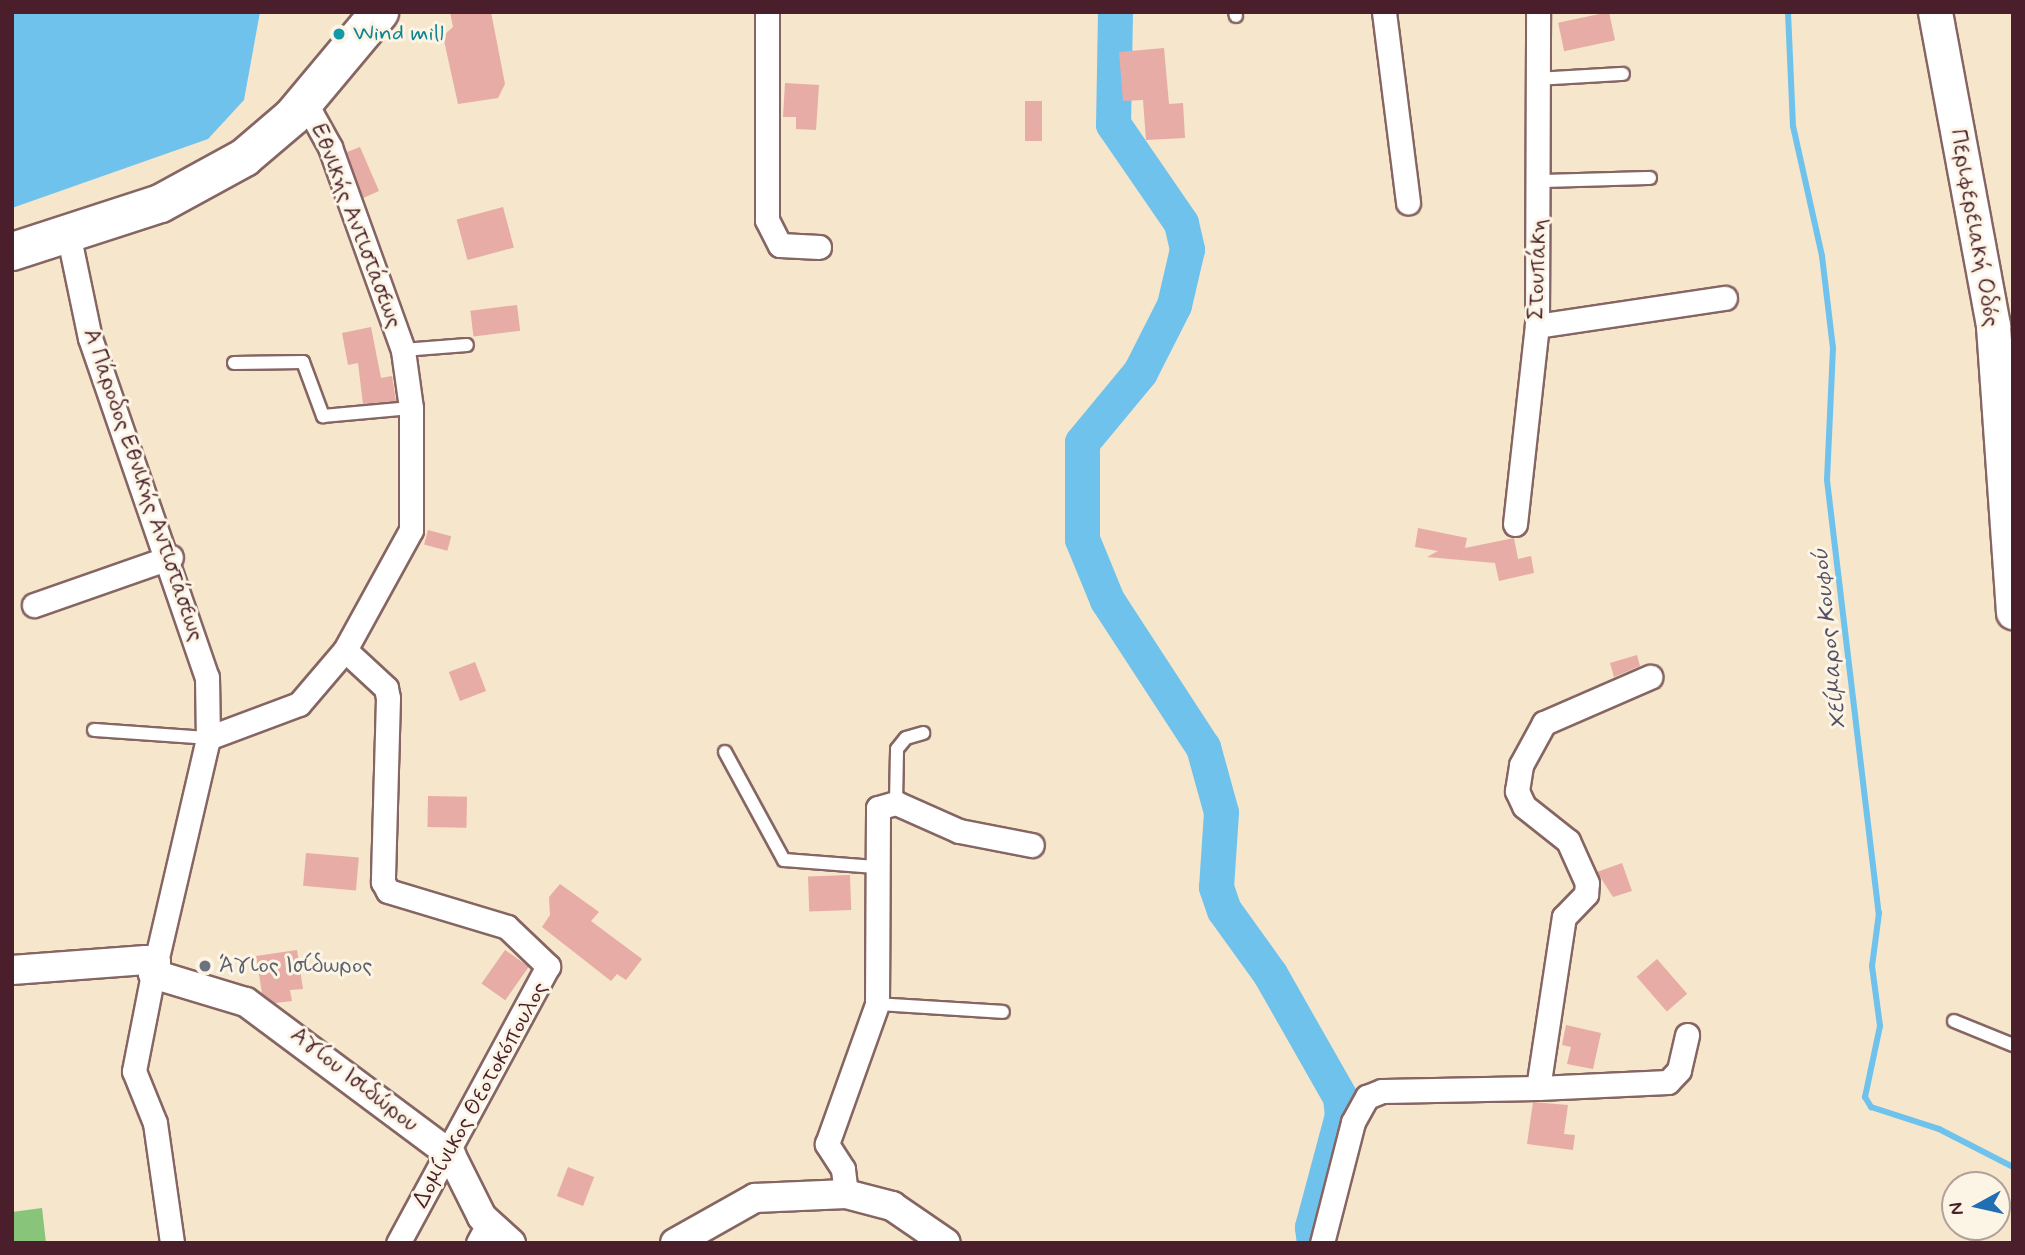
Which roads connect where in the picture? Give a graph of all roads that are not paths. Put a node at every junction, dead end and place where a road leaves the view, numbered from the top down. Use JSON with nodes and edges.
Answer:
{"nodes":[{"id":1,"x":379,"y":12,"type":"edge"},
{"id":2,"x":767,"y":12,"type":"edge"},
{"id":3,"x":1384,"y":12,"type":"edge"},
{"id":4,"x":1538,"y":12,"type":"edge"},
{"id":5,"x":1935,"y":12,"type":"edge"},
{"id":6,"x":1623,"y":74,"type":"dead end"},
{"id":7,"x":1538,"y":79,"type":"junction"},
{"id":8,"x":305,"y":102,"type":"junction"},
{"id":9,"x":1650,"y":178,"type":"dead end"},
{"id":10,"x":1541,"y":181,"type":"junction"},
{"id":11,"x":195,"y":183,"type":"junction"},
{"id":12,"x":1408,"y":202,"type":"dead end"},
{"id":13,"x":68,"y":233,"type":"junction"},
{"id":14,"x":12,"y":235,"type":"edge"},
{"id":15,"x":820,"y":247,"type":"dead end"},
{"id":16,"x":12,"y":251,"type":"edge"},
{"id":17,"x":1725,"y":298,"type":"dead end"},
{"id":18,"x":1537,"y":326,"type":"junction"},
{"id":19,"x":467,"y":345,"type":"dead end"},
{"id":20,"x":403,"y":350,"type":"junction"},
{"id":21,"x":233,"y":363,"type":"dead end"},
{"id":22,"x":411,"y":408,"type":"junction"},
{"id":23,"x":1515,"y":524,"type":"dead end"},
{"id":24,"x":170,"y":556,"type":"junction"},
{"id":25,"x":34,"y":605,"type":"dead end"},
{"id":26,"x":2013,"y":612,"type":"edge"},
{"id":27,"x":345,"y":650,"type":"junction"},
{"id":28,"x":1650,"y":677,"type":"dead end"},
{"id":29,"x":94,"y":730,"type":"dead end"},
{"id":30,"x":923,"y":733,"type":"dead end"},
{"id":31,"x":208,"y":738,"type":"junction"},
{"id":32,"x":725,"y":752,"type":"dead end"},
{"id":33,"x":896,"y":803,"type":"junction"},
{"id":34,"x":1032,"y":845,"type":"dead end"},
{"id":35,"x":876,"y":867,"type":"junction"},
{"id":36,"x":154,"y":968,"type":"junction"},
{"id":37,"x":12,"y":970,"type":"edge"},
{"id":38,"x":877,"y":1004,"type":"junction"},
{"id":39,"x":1003,"y":1013,"type":"dead end"},
{"id":40,"x":1954,"y":1021,"type":"dead end"},
{"id":41,"x":1687,"y":1035,"type":"dead end"},
{"id":42,"x":2013,"y":1045,"type":"edge"},
{"id":43,"x":1538,"y":1088,"type":"junction"},
{"id":44,"x":451,"y":1155,"type":"junction"},
{"id":45,"x":846,"y":1194,"type":"junction"},
{"id":46,"x":483,"y":1233,"type":"edge"},
{"id":47,"x":172,"y":1243,"type":"edge"},
{"id":48,"x":398,"y":1243,"type":"edge"},
{"id":49,"x":511,"y":1243,"type":"edge"},
{"id":50,"x":675,"y":1243,"type":"edge"},
{"id":51,"x":946,"y":1243,"type":"edge"},
{"id":52,"x":1322,"y":1243,"type":"edge"}],
"edges":[{"from":1,"to":8,"type":"main road"},
{"from":2,"to":15,"type":"street"},
{"from":3,"to":12,"type":"street"},
{"from":4,"to":7,"type":"street","name":"Στουπάκη"},
{"from":5,"to":26,"type":"main road","name":"Περιφερειακή Οδός"},
{"from":6,"to":7,"type":"lane"},
{"from":7,"to":10,"type":"street","name":"Στουπάκη"},
{"from":8,"to":11,"type":"main road"},
{"from":8,"to":20,"type":"street","name":"Εθνικής Αντιστάσεως"},
{"from":9,"to":10,"type":"lane"},
{"from":10,"to":18,"type":"street","name":"Στουπάκη"},
{"from":11,"to":13,"type":"main road"},
{"from":11,"to":14,"type":"main road"},
{"from":13,"to":16,"type":"main road"},
{"from":13,"to":24,"type":"street","name":"Α Πάροδος Εθνικής Αντιστάσεως"},
{"from":17,"to":18,"type":"street"},
{"from":18,"to":23,"type":"street","name":"Στουπάκη"},
{"from":19,"to":20,"type":"lane"},
{"from":20,"to":22,"type":"street","name":"Εθνικής Αντιστάσεως"},
{"from":21,"to":22,"type":"lane"},
{"from":22,"to":27,"type":"street","name":"Εθνικής Αντιστάσεως"},
{"from":24,"to":25,"type":"street"},
{"from":24,"to":31,"type":"street","name":"Α Πάροδος Εθνικής Αντιστάσεως"},
{"from":27,"to":31,"type":"street","name":"Εθνικής Αντιστάσεως"},
{"from":27,"to":44,"type":"street","name":"Δομίνικος Θεοτοκόπουλος"},
{"from":28,"to":43,"type":"street"},
{"from":29,"to":31,"type":"lane"},
{"from":30,"to":33,"type":"lane"},
{"from":31,"to":36,"type":"street"},
{"from":32,"to":35,"type":"lane"},
{"from":33,"to":34,"type":"street"},
{"from":33,"to":35,"type":"street"},
{"from":35,"to":38,"type":"street"},
{"from":36,"to":37,"type":"street","name":"Αγίου Ισιδώρου"},
{"from":36,"to":44,"type":"street","name":"Αγίου Ισιδώρου"},
{"from":36,"to":47,"type":"street"},
{"from":38,"to":39,"type":"lane"},
{"from":38,"to":45,"type":"street"},
{"from":40,"to":42,"type":"lane"},
{"from":41,"to":43,"type":"street"},
{"from":43,"to":52,"type":"street"},
{"from":44,"to":46,"type":"street","name":"Αγίου Ισιδώρου"},
{"from":44,"to":48,"type":"street","name":"Δομίνικος Θεοτοκόπουλος"},
{"from":45,"to":50,"type":"street"},
{"from":45,"to":51,"type":"street"},
{"from":46,"to":49,"type":"street","name":"Αγίου Ισιδώρου"}]}
